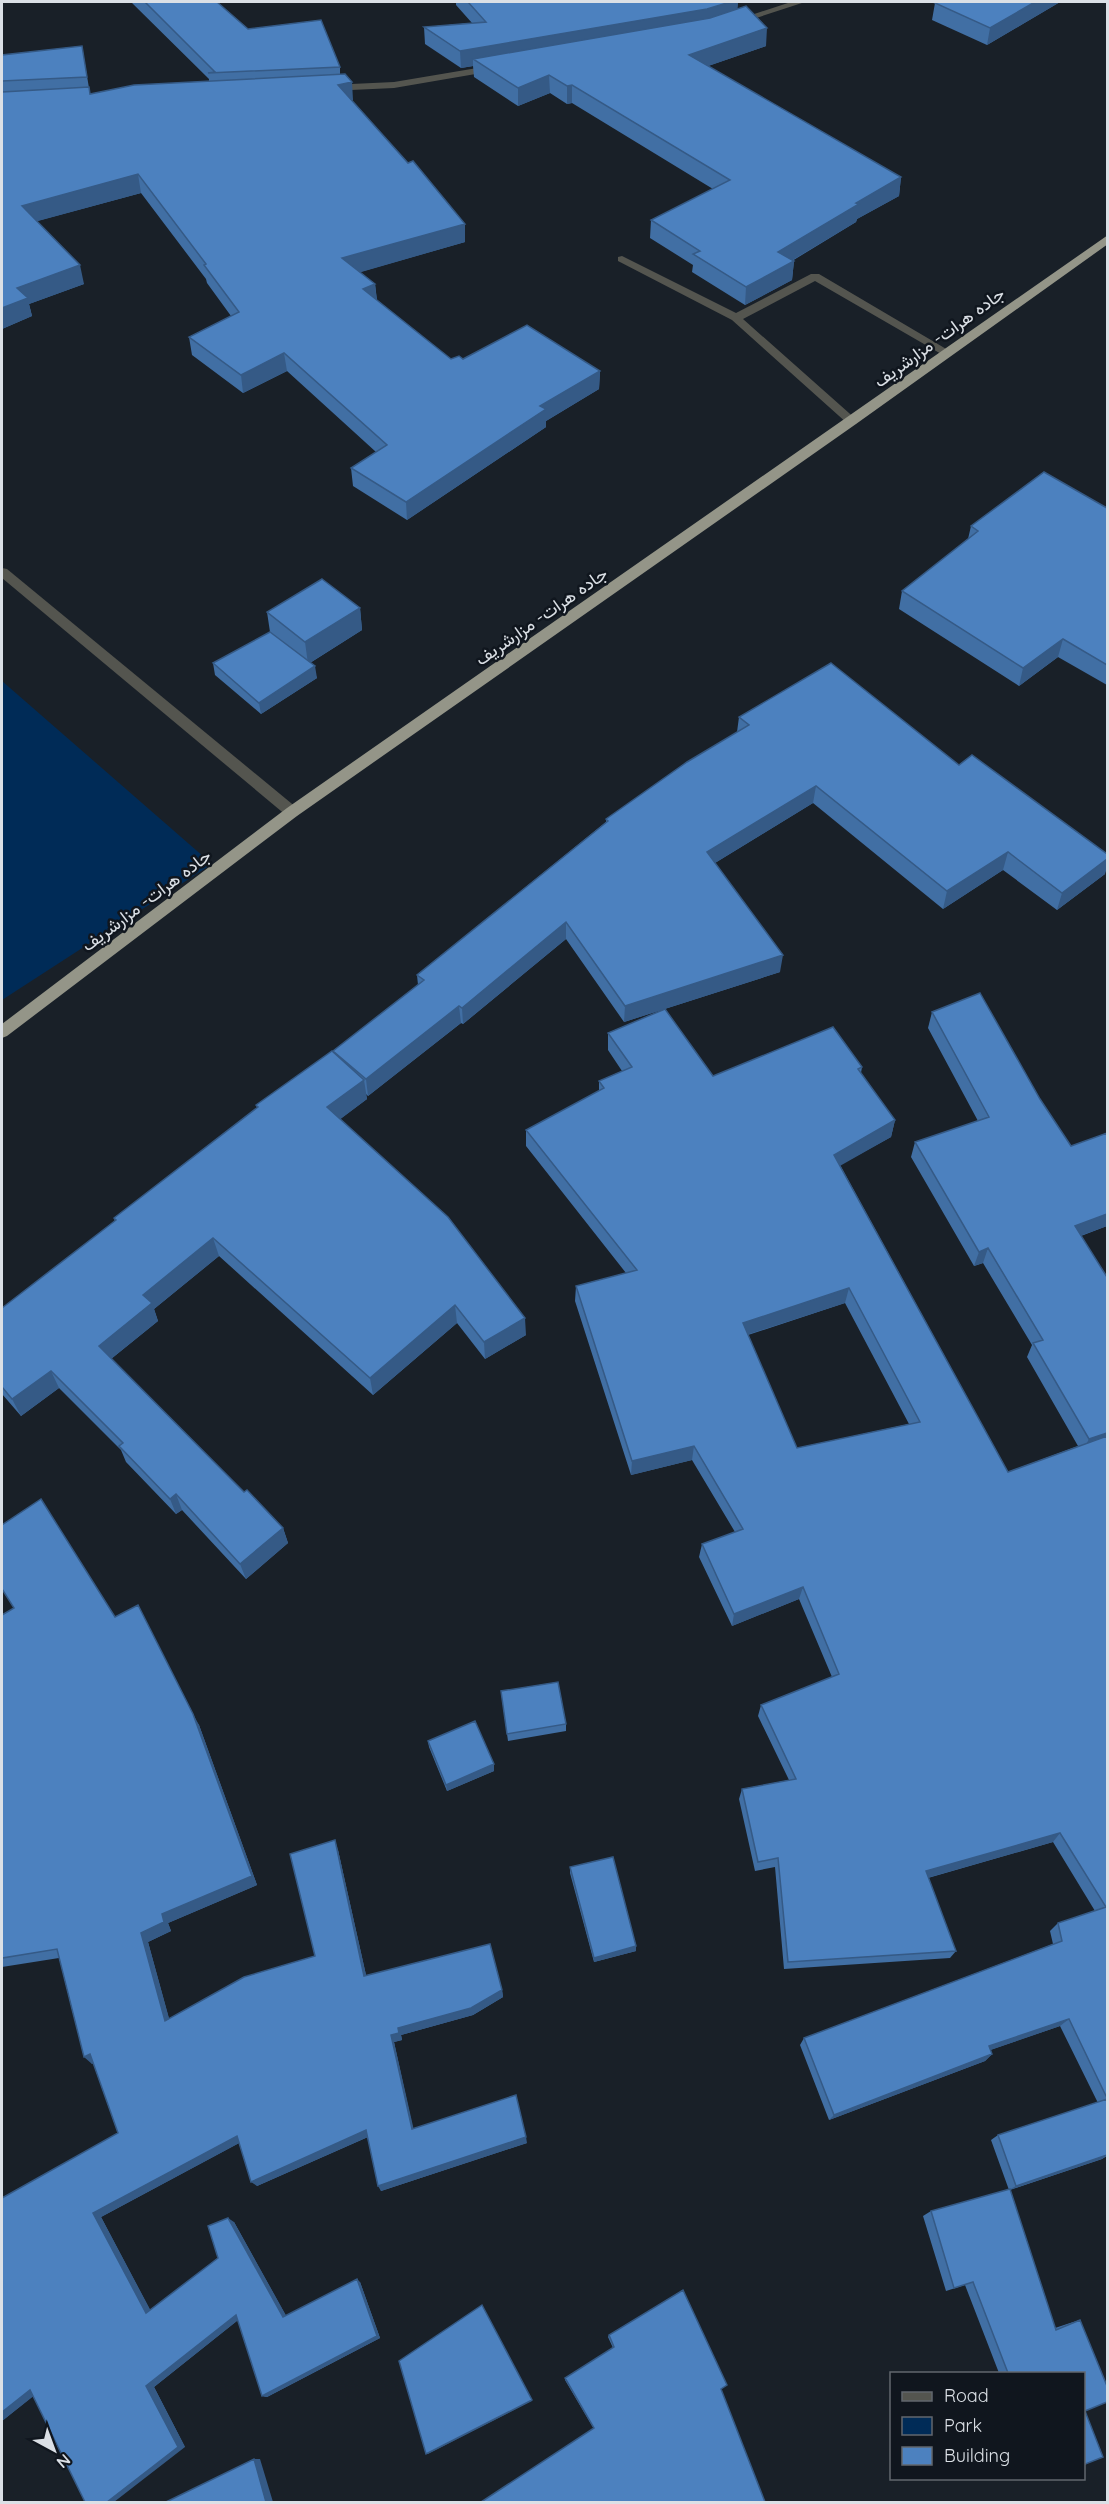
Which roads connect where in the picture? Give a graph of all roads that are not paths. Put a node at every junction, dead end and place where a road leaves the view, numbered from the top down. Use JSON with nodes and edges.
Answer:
{"nodes":[{"id":1,"x":800,"y":2,"type":"edge"},
{"id":2,"x":720,"y":27,"type":"edge"},
{"id":3,"x":511,"y":65,"type":"edge"},
{"id":4,"x":323,"y":89,"type":"edge"},
{"id":5,"x":1107,"y":238,"type":"edge"},
{"id":6,"x":622,"y":260,"type":"dead end"},
{"id":7,"x":736,"y":318,"type":"junction"},
{"id":8,"x":947,"y":353,"type":"junction"},
{"id":9,"x":852,"y":421,"type":"junction"},
{"id":10,"x":2,"y":572,"type":"edge"},
{"id":11,"x":292,"y":812,"type":"junction"},
{"id":12,"x":2,"y":1032,"type":"edge"}],
"edges":[{"from":1,"to":2,"type":"street"},
{"from":3,"to":4,"type":"street"},
{"from":5,"to":8,"type":"highway","name":"جاده هرات- مزارشریف"},
{"from":6,"to":7,"type":"street"},
{"from":7,"to":8,"type":"street"},
{"from":7,"to":9,"type":"street"},
{"from":8,"to":9,"type":"highway","name":"جاده هرات- مزارشریف"},
{"from":9,"to":11,"type":"highway","name":"جاده هرات- مزارشریف"},
{"from":10,"to":11,"type":"street"},
{"from":11,"to":12,"type":"highway","name":"جاده هرات- مزارشریف"}]}
